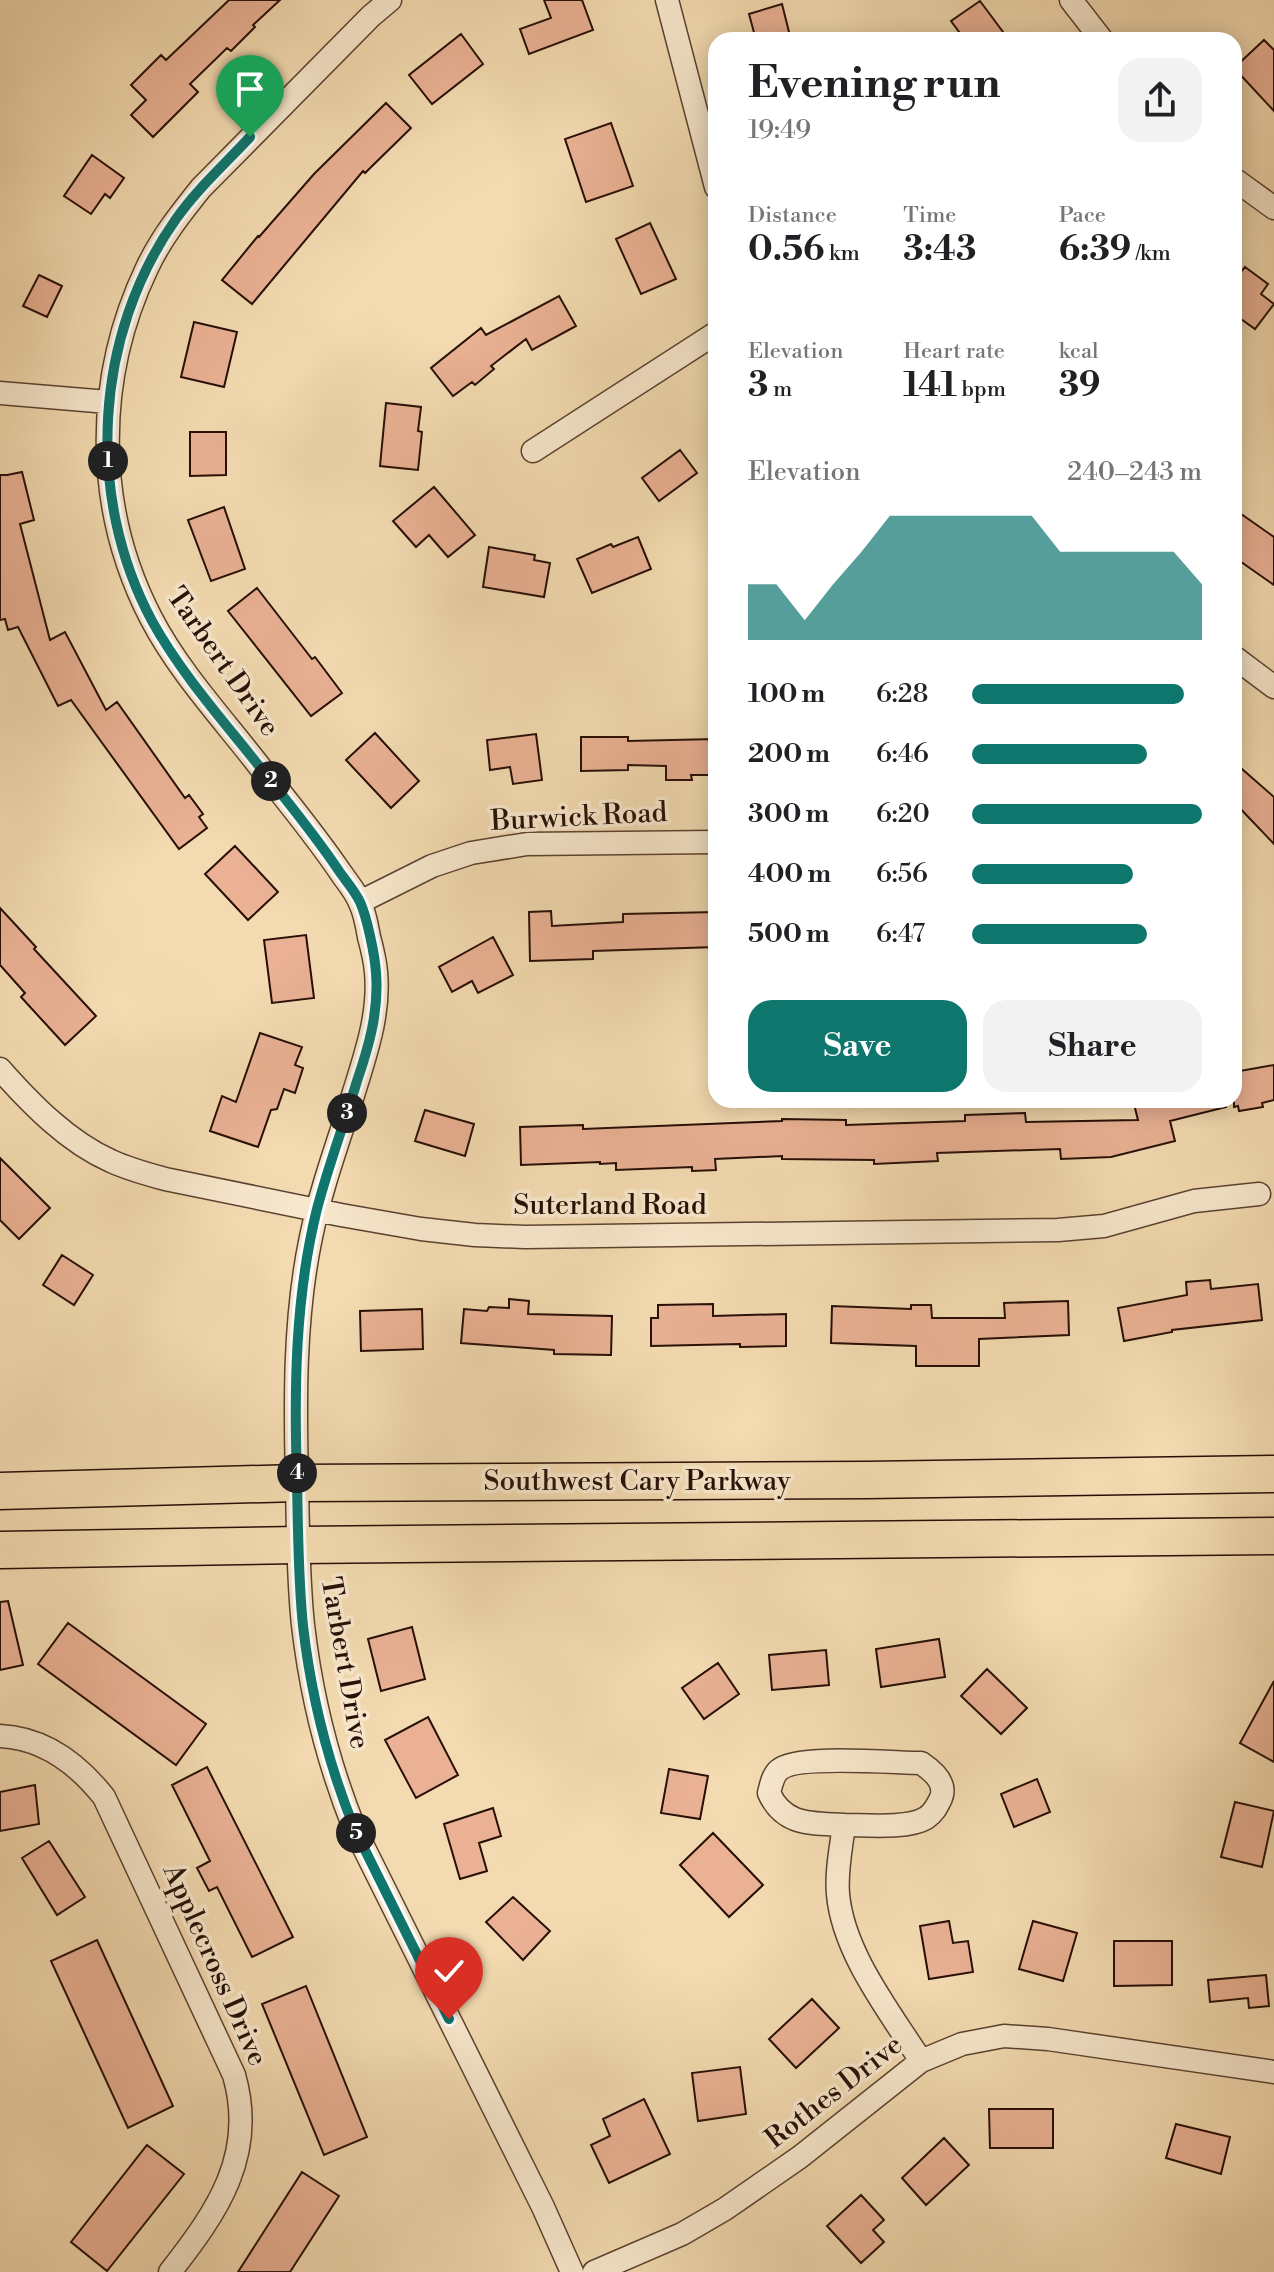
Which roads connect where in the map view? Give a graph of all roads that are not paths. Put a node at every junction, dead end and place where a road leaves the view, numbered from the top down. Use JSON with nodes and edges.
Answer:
{"nodes":[{"id":1,"x":390,"y":0,"type":"edge"},
{"id":2,"x":667,"y":0,"type":"edge"},
{"id":3,"x":1071,"y":0,"type":"edge"},
{"id":4,"x":1096,"y":32,"type":"edge"},
{"id":5,"x":708,"y":156,"type":"edge"},
{"id":6,"x":1242,"y":185,"type":"edge"},
{"id":7,"x":1274,"y":208,"type":"edge"},
{"id":8,"x":708,"y":338,"type":"edge"},
{"id":9,"x":0,"y":393,"type":"edge"},
{"id":10,"x":108,"y":402,"type":"junction"},
{"id":11,"x":533,"y":451,"type":"dead end"},
{"id":12,"x":1242,"y":663,"type":"edge"},
{"id":13,"x":1274,"y":687,"type":"edge"},
{"id":14,"x":708,"y":842,"type":"edge"},
{"id":15,"x":360,"y":902,"type":"junction"},
{"id":16,"x":2,"y":1075,"type":"edge"},
{"id":17,"x":1259,"y":1194,"type":"dead end"},
{"id":18,"x":317,"y":1209,"type":"junction"},
{"id":19,"x":1274,"y":1474,"type":"edge"},
{"id":20,"x":297,"y":1483,"type":"junction"},
{"id":21,"x":0,"y":1491,"type":"edge"},
{"id":22,"x":1274,"y":1536,"type":"edge"},
{"id":23,"x":298,"y":1545,"type":"junction"},
{"id":24,"x":0,"y":1550,"type":"edge"},
{"id":25,"x":0,"y":1736,"type":"edge"},
{"id":26,"x":844,"y":1825,"type":"junction"},
{"id":27,"x":921,"y":2061,"type":"junction"},
{"id":28,"x":1274,"y":2072,"type":"edge"},
{"id":29,"x":170,"y":2272,"type":"edge"},
{"id":30,"x":572,"y":2272,"type":"edge"},
{"id":31,"x":594,"y":2272,"type":"edge"}],
"edges":[{"from":1,"to":10,"type":"street","name":"Tarbert Drive"},
{"from":2,"to":5,"type":"street"},
{"from":3,"to":4,"type":"street"},
{"from":6,"to":7,"type":"street"},
{"from":8,"to":11,"type":"street"},
{"from":9,"to":10,"type":"street"},
{"from":10,"to":15,"type":"street","name":"Tarbert Drive"},
{"from":12,"to":13,"type":"street"},
{"from":14,"to":15,"type":"street","name":"Burwick Road"},
{"from":15,"to":18,"type":"street","name":"Tarbert Drive"},
{"from":16,"to":18,"type":"street","name":"Suterland Road"},
{"from":17,"to":18,"type":"street","name":"Suterland Road"},
{"from":18,"to":20,"type":"street","name":"Tarbert Drive"},
{"from":19,"to":20,"type":"main road","name":"Southwest Cary Parkway"},
{"from":20,"to":21,"type":"main road","name":"Southwest Cary Parkway"},
{"from":20,"to":23,"type":"street","name":"Tarbert Drive"},
{"from":22,"to":23,"type":"main road"},
{"from":23,"to":24,"type":"main road"},
{"from":23,"to":30,"type":"street","name":"Tarbert Drive"},
{"from":25,"to":29,"type":"street","name":"Applecross Drive"},
{"from":26,"to":26,"type":"street"},
{"from":26,"to":27,"type":"street"},
{"from":27,"to":28,"type":"street","name":"Rothes Drive"},
{"from":27,"to":31,"type":"street","name":"Rothes Drive"}]}
